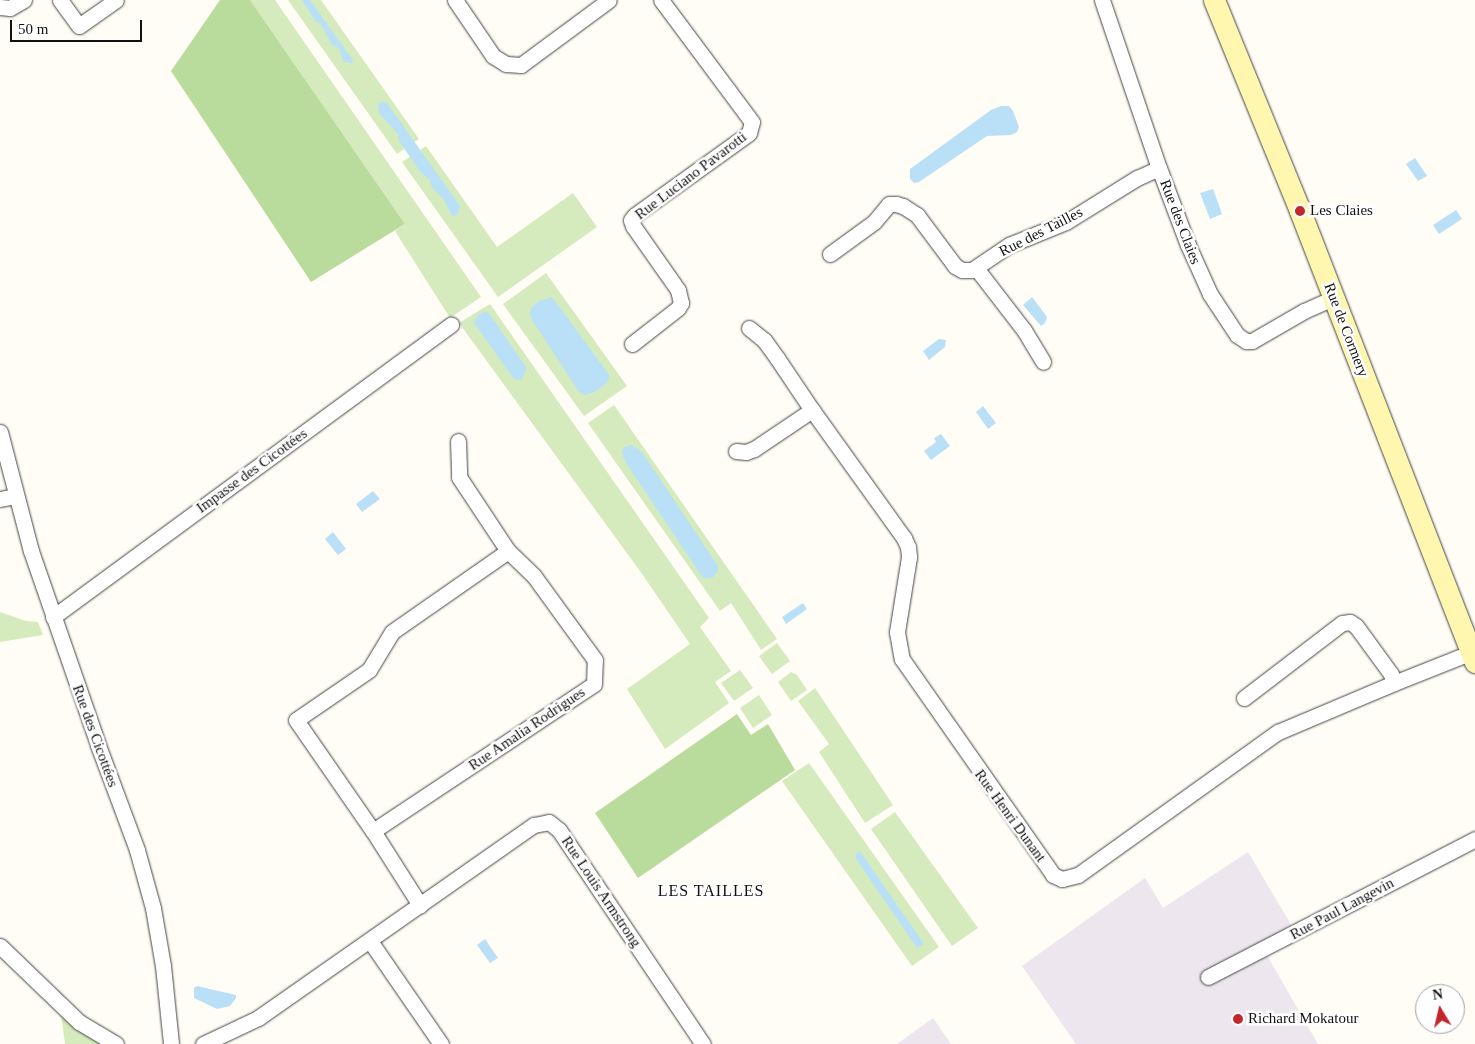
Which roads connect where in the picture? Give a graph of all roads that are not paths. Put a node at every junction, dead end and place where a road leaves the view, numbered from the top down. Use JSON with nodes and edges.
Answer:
{"nodes":[{"id":1,"x":24,"y":0,"type":"edge"},
{"id":2,"x":60,"y":0,"type":"edge"},
{"id":3,"x":116,"y":0,"type":"edge"},
{"id":4,"x":455,"y":0,"type":"edge"},
{"id":5,"x":609,"y":0,"type":"edge"},
{"id":6,"x":661,"y":0,"type":"edge"},
{"id":7,"x":1102,"y":0,"type":"edge"},
{"id":8,"x":1214,"y":0,"type":"edge"},
{"id":9,"x":0,"y":7,"type":"edge"},
{"id":10,"x":1159,"y":168,"type":"junction"},
{"id":11,"x":830,"y":254,"type":"dead end"},
{"id":12,"x":976,"y":268,"type":"junction"},
{"id":13,"x":1333,"y":298,"type":"junction"},
{"id":14,"x":451,"y":325,"type":"dead end"},
{"id":15,"x":749,"y":328,"type":"dead end"},
{"id":16,"x":632,"y":344,"type":"dead end"},
{"id":17,"x":1043,"y":362,"type":"dead end"},
{"id":18,"x":812,"y":410,"type":"junction"},
{"id":19,"x":0,"y":432,"type":"edge"},
{"id":20,"x":458,"y":441,"type":"dead end"},
{"id":21,"x":736,"y":451,"type":"dead end"},
{"id":22,"x":15,"y":496,"type":"junction"},
{"id":23,"x":0,"y":500,"type":"edge"},
{"id":24,"x":508,"y":551,"type":"junction"},
{"id":25,"x":53,"y":617,"type":"junction"},
{"id":26,"x":1474,"y":657,"type":"edge"},
{"id":27,"x":1394,"y":683,"type":"junction"},
{"id":28,"x":1244,"y":698,"type":"dead end"},
{"id":29,"x":373,"y":831,"type":"junction"},
{"id":30,"x":1475,"y":839,"type":"edge"},
{"id":31,"x":420,"y":905,"type":"junction"},
{"id":32,"x":370,"y":941,"type":"junction"},
{"id":33,"x":0,"y":946,"type":"edge"},
{"id":34,"x":1208,"y":977,"type":"dead end"},
{"id":35,"x":116,"y":1044,"type":"edge"},
{"id":36,"x":171,"y":1044,"type":"edge"},
{"id":37,"x":203,"y":1044,"type":"edge"},
{"id":38,"x":441,"y":1044,"type":"edge"},
{"id":39,"x":703,"y":1044,"type":"edge"}],
"edges":[{"from":1,"to":9,"type":"street"},
{"from":2,"to":3,"type":"street"},
{"from":4,"to":5,"type":"street"},
{"from":6,"to":16,"type":"street","name":"Rue Luciano Pavarotti"},
{"from":7,"to":10,"type":"street","name":"Rue des Claies"},
{"from":8,"to":13,"type":"main road","name":"Rue de Cormery"},
{"from":10,"to":12,"type":"street","name":"Rue des Tailles"},
{"from":10,"to":13,"type":"street","name":"Rue des Claies"},
{"from":11,"to":12,"type":"street"},
{"from":12,"to":17,"type":"street"},
{"from":13,"to":26,"type":"main road","name":"Rue de Cormery"},
{"from":14,"to":25,"type":"street","name":"Impasse des Cicottées"},
{"from":15,"to":18,"type":"street","name":"Rue Henri Dunant"},
{"from":18,"to":21,"type":"street"},
{"from":18,"to":27,"type":"street","name":"Rue Henri Dunant"},
{"from":19,"to":22,"type":"street","name":"Rue des Cicottées"},
{"from":20,"to":24,"type":"street","name":"Rue Amalia Rodrigues"},
{"from":22,"to":23,"type":"street"},
{"from":22,"to":25,"type":"street","name":"Rue des Cicottées"},
{"from":24,"to":29,"type":"street"},
{"from":24,"to":29,"type":"street","name":"Rue Amalia Rodrigues"},
{"from":25,"to":36,"type":"street","name":"Rue des Cicottées"},
{"from":26,"to":27,"type":"street","name":"Rue Henri Dunant"},
{"from":27,"to":28,"type":"street"},
{"from":29,"to":31,"type":"street"},
{"from":30,"to":34,"type":"street","name":"Rue Paul Langevin"},
{"from":31,"to":32,"type":"street","name":"Rue Louis Armstrong"},
{"from":31,"to":39,"type":"street","name":"Rue Louis Armstrong"},
{"from":32,"to":37,"type":"street","name":"Rue Louis Armstrong"},
{"from":32,"to":38,"type":"street"},
{"from":33,"to":35,"type":"street"}]}
